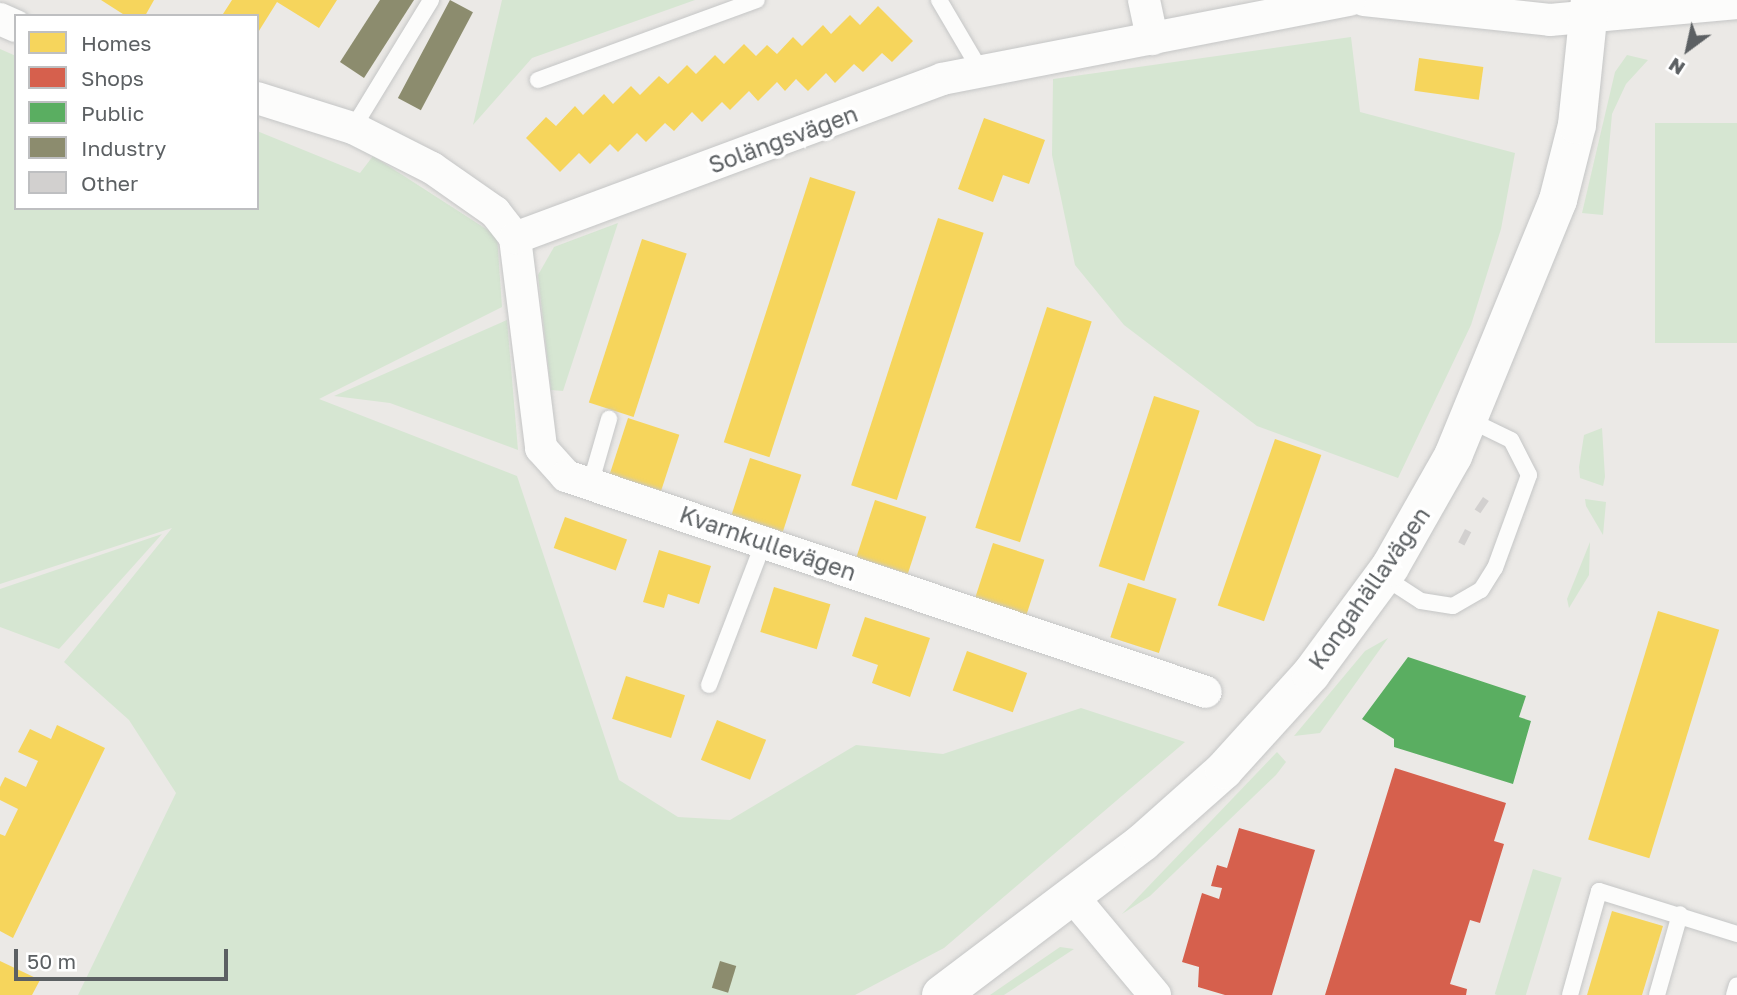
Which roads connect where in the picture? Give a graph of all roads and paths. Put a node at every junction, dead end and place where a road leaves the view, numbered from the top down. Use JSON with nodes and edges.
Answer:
{"nodes":[{"id":1,"x":431,"y":0,"type":"edge"},
{"id":2,"x":757,"y":0,"type":"edge"},
{"id":3,"x":939,"y":0,"type":"edge"},
{"id":4,"x":1144,"y":0,"type":"edge"},
{"id":5,"x":1349,"y":0,"type":"edge"},
{"id":6,"x":1364,"y":0,"type":"edge"},
{"id":7,"x":1369,"y":0,"type":"edge"},
{"id":8,"x":1737,"y":3,"type":"edge"},
{"id":9,"x":1589,"y":9,"type":"edge"},
{"id":10,"x":1152,"y":39,"type":"junction"},
{"id":11,"x":982,"y":73,"type":"junction"},
{"id":12,"x":538,"y":80,"type":"dead end"},
{"id":13,"x":259,"y":99,"type":"edge"},
{"id":14,"x":353,"y":128,"type":"junction"},
{"id":15,"x":515,"y":238,"type":"junction"},
{"id":16,"x":609,"y":419,"type":"dead end"},
{"id":17,"x":1469,"y":420,"type":"junction"},
{"id":18,"x":590,"y":485,"type":"junction"},
{"id":19,"x":764,"y":542,"type":"junction"},
{"id":20,"x":1384,"y":577,"type":"junction"},
{"id":21,"x":709,"y":685,"type":"dead end"},
{"id":22,"x":1206,"y":692,"type":"dead end"},
{"id":23,"x":1073,"y":897,"type":"junction"},
{"id":24,"x":1680,"y":914,"type":"junction"},
{"id":25,"x":1737,"y":934,"type":"edge"},
{"id":26,"x":1737,"y":985,"type":"edge"},
{"id":27,"x":941,"y":995,"type":"edge"},
{"id":28,"x":1155,"y":995,"type":"edge"},
{"id":29,"x":1570,"y":995,"type":"edge"},
{"id":30,"x":1657,"y":995,"type":"edge"},
{"id":31,"x":1734,"y":995,"type":"edge"}],
"edges":[{"from":1,"to":14,"type":"lane"},
{"from":2,"to":12,"type":"lane"},
{"from":3,"to":11,"type":"lane"},
{"from":4,"to":10,"type":"street"},
{"from":5,"to":10,"type":"street","name":"Solängsvägen"},
{"from":6,"to":7,"type":"street"},
{"from":7,"to":9,"type":"street"},
{"from":8,"to":9,"type":"street"},
{"from":9,"to":17,"type":"street","name":"Kongahällavägen"},
{"from":10,"to":11,"type":"street","name":"Solängsvägen"},
{"from":11,"to":15,"type":"street","name":"Solängsvägen"},
{"from":13,"to":14,"type":"street"},
{"from":14,"to":15,"type":"street"},
{"from":15,"to":18,"type":"street","name":"Kvarnkullevägen"},
{"from":16,"to":18,"type":"lane"},
{"from":17,"to":20,"type":"street","name":"Kongahällavägen"},
{"from":17,"to":20,"type":"lane"},
{"from":18,"to":19,"type":"street","name":"Kvarnkullevägen"},
{"from":19,"to":21,"type":"lane"},
{"from":19,"to":22,"type":"street","name":"Kvarnkullevägen"},
{"from":20,"to":23,"type":"street","name":"Kongahällavägen"},
{"from":23,"to":27,"type":"street","name":"Kongahällavägen"},
{"from":23,"to":28,"type":"street"},
{"from":24,"to":25,"type":"lane"},
{"from":24,"to":29,"type":"lane"},
{"from":24,"to":30,"type":"lane"},
{"from":26,"to":31,"type":"lane"}]}
